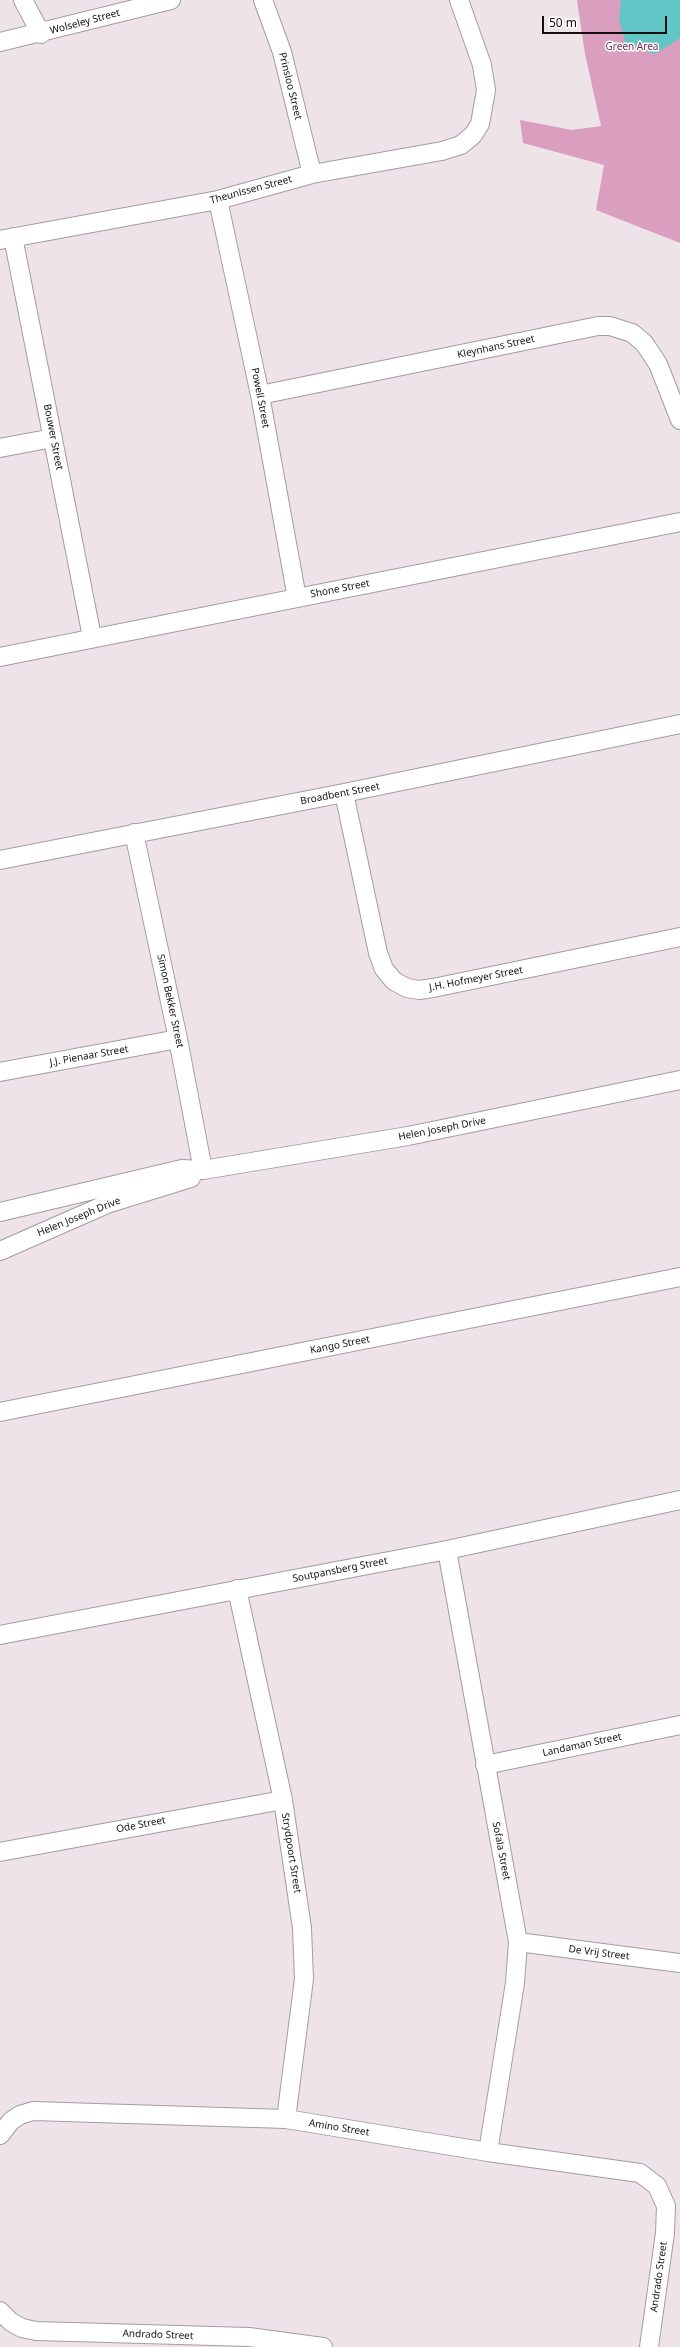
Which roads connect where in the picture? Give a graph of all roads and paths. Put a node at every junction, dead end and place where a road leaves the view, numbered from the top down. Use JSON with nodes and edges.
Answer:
{"nodes":[{"id":1,"x":23,"y":0,"type":"edge"},
{"id":2,"x":170,"y":0,"type":"edge"},
{"id":3,"x":263,"y":0,"type":"edge"},
{"id":4,"x":459,"y":0,"type":"edge"},
{"id":5,"x":41,"y":34,"type":"junction"},
{"id":6,"x":0,"y":42,"type":"edge"},
{"id":7,"x":312,"y":174,"type":"junction"},
{"id":8,"x":218,"y":200,"type":"junction"},
{"id":9,"x":6,"y":239,"type":"edge"},
{"id":10,"x":260,"y":395,"type":"junction"},
{"id":11,"x":680,"y":420,"type":"edge"},
{"id":12,"x":53,"y":438,"type":"junction"},
{"id":13,"x":0,"y":448,"type":"edge"},
{"id":14,"x":680,"y":522,"type":"edge"},
{"id":15,"x":297,"y":598,"type":"junction"},
{"id":16,"x":92,"y":637,"type":"junction"},
{"id":17,"x":0,"y":657,"type":"edge"},
{"id":18,"x":680,"y":724,"type":"edge"},
{"id":19,"x":344,"y":793,"type":"junction"},
{"id":20,"x":134,"y":832,"type":"junction"},
{"id":21,"x":0,"y":860,"type":"edge"},
{"id":22,"x":680,"y":937,"type":"edge"},
{"id":23,"x":178,"y":1040,"type":"junction"},
{"id":24,"x":0,"y":1072,"type":"edge"},
{"id":25,"x":680,"y":1080,"type":"edge"},
{"id":26,"x":203,"y":1170,"type":"junction"},
{"id":27,"x":0,"y":1212,"type":"edge"},
{"id":28,"x":0,"y":1251,"type":"edge"},
{"id":29,"x":680,"y":1277,"type":"edge"},
{"id":30,"x":0,"y":1412,"type":"edge"},
{"id":31,"x":680,"y":1500,"type":"edge"},
{"id":32,"x":447,"y":1550,"type":"junction"},
{"id":33,"x":237,"y":1590,"type":"junction"},
{"id":34,"x":0,"y":1635,"type":"edge"},
{"id":35,"x":680,"y":1725,"type":"edge"},
{"id":36,"x":485,"y":1766,"type":"junction"},
{"id":37,"x":283,"y":1800,"type":"junction"},
{"id":38,"x":0,"y":1852,"type":"edge"},
{"id":39,"x":518,"y":1942,"type":"junction"},
{"id":40,"x":680,"y":1963,"type":"edge"},
{"id":41,"x":286,"y":2119,"type":"junction"},
{"id":42,"x":0,"y":2135,"type":"edge"},
{"id":43,"x":488,"y":2152,"type":"junction"},
{"id":44,"x":666,"y":2206,"type":"joint"},
{"id":45,"x":0,"y":2311,"type":"edge"},
{"id":46,"x":323,"y":2347,"type":"edge"},
{"id":47,"x":649,"y":2347,"type":"edge"}],
"edges":[{"from":1,"to":5,"type":"street"},
{"from":2,"to":5,"type":"street","name":"Wolseley Street"},
{"from":3,"to":7,"type":"street","name":"Prinsloo Street"},
{"from":4,"to":7,"type":"street","name":"Theunissen Street"},
{"from":5,"to":6,"type":"street","name":"Wolseley Street"},
{"from":7,"to":8,"type":"street","name":"Theunissen Street"},
{"from":8,"to":9,"type":"street","name":"Theunissen Street"},
{"from":8,"to":10,"type":"street","name":"Powell Street"},
{"from":9,"to":12,"type":"street","name":"Bouwer Street"},
{"from":10,"to":11,"type":"street","name":"Kleynhans Street"},
{"from":10,"to":15,"type":"street","name":"Powell Street"},
{"from":12,"to":13,"type":"street"},
{"from":12,"to":16,"type":"street","name":"Bouwer Street"},
{"from":14,"to":15,"type":"street","name":"Shone Street"},
{"from":15,"to":16,"type":"street","name":"Shone Street"},
{"from":16,"to":17,"type":"street","name":"Shone Street"},
{"from":18,"to":19,"type":"street","name":"Broadbent Street"},
{"from":19,"to":20,"type":"street","name":"Broadbent Street"},
{"from":19,"to":22,"type":"street","name":"J.H. Hofmeyer Street"},
{"from":20,"to":21,"type":"street","name":"Broadbent Street"},
{"from":20,"to":23,"type":"street","name":"Simon Bekker Street"},
{"from":23,"to":24,"type":"street","name":"J.J. Pienaar Street"},
{"from":23,"to":26,"type":"street","name":"Simon Bekker Street"},
{"from":25,"to":26,"type":"street","name":"Helen Joseph Drive"},
{"from":26,"to":27,"type":"street","name":"Helen Joseph Drive"},
{"from":26,"to":28,"type":"street","name":"Helen Joseph Drive"},
{"from":29,"to":30,"type":"street","name":"Kango Street"},
{"from":31,"to":32,"type":"street","name":"Soutpansberg Street"},
{"from":32,"to":33,"type":"street","name":"Soutpansberg Street"},
{"from":32,"to":36,"type":"street","name":"Sofala Street"},
{"from":33,"to":34,"type":"street","name":"Soutpansberg Street"},
{"from":33,"to":37,"type":"street","name":"Strydpoort Street"},
{"from":35,"to":36,"type":"street","name":"Landaman Street"},
{"from":36,"to":39,"type":"street","name":"Sofala Street"},
{"from":37,"to":38,"type":"street","name":"Ode Street"},
{"from":37,"to":41,"type":"street","name":"Strydpoort Street"},
{"from":39,"to":40,"type":"street","name":"De Vrij Street"},
{"from":39,"to":43,"type":"street","name":"Sofala Street"},
{"from":41,"to":42,"type":"street","name":"Amino Street"},
{"from":41,"to":43,"type":"street","name":"Amino Street"},
{"from":43,"to":44,"type":"street","name":"Amino Street"},
{"from":44,"to":47,"type":"street","name":"Andrado Street"},
{"from":45,"to":46,"type":"street","name":"Andrado Street"}]}
